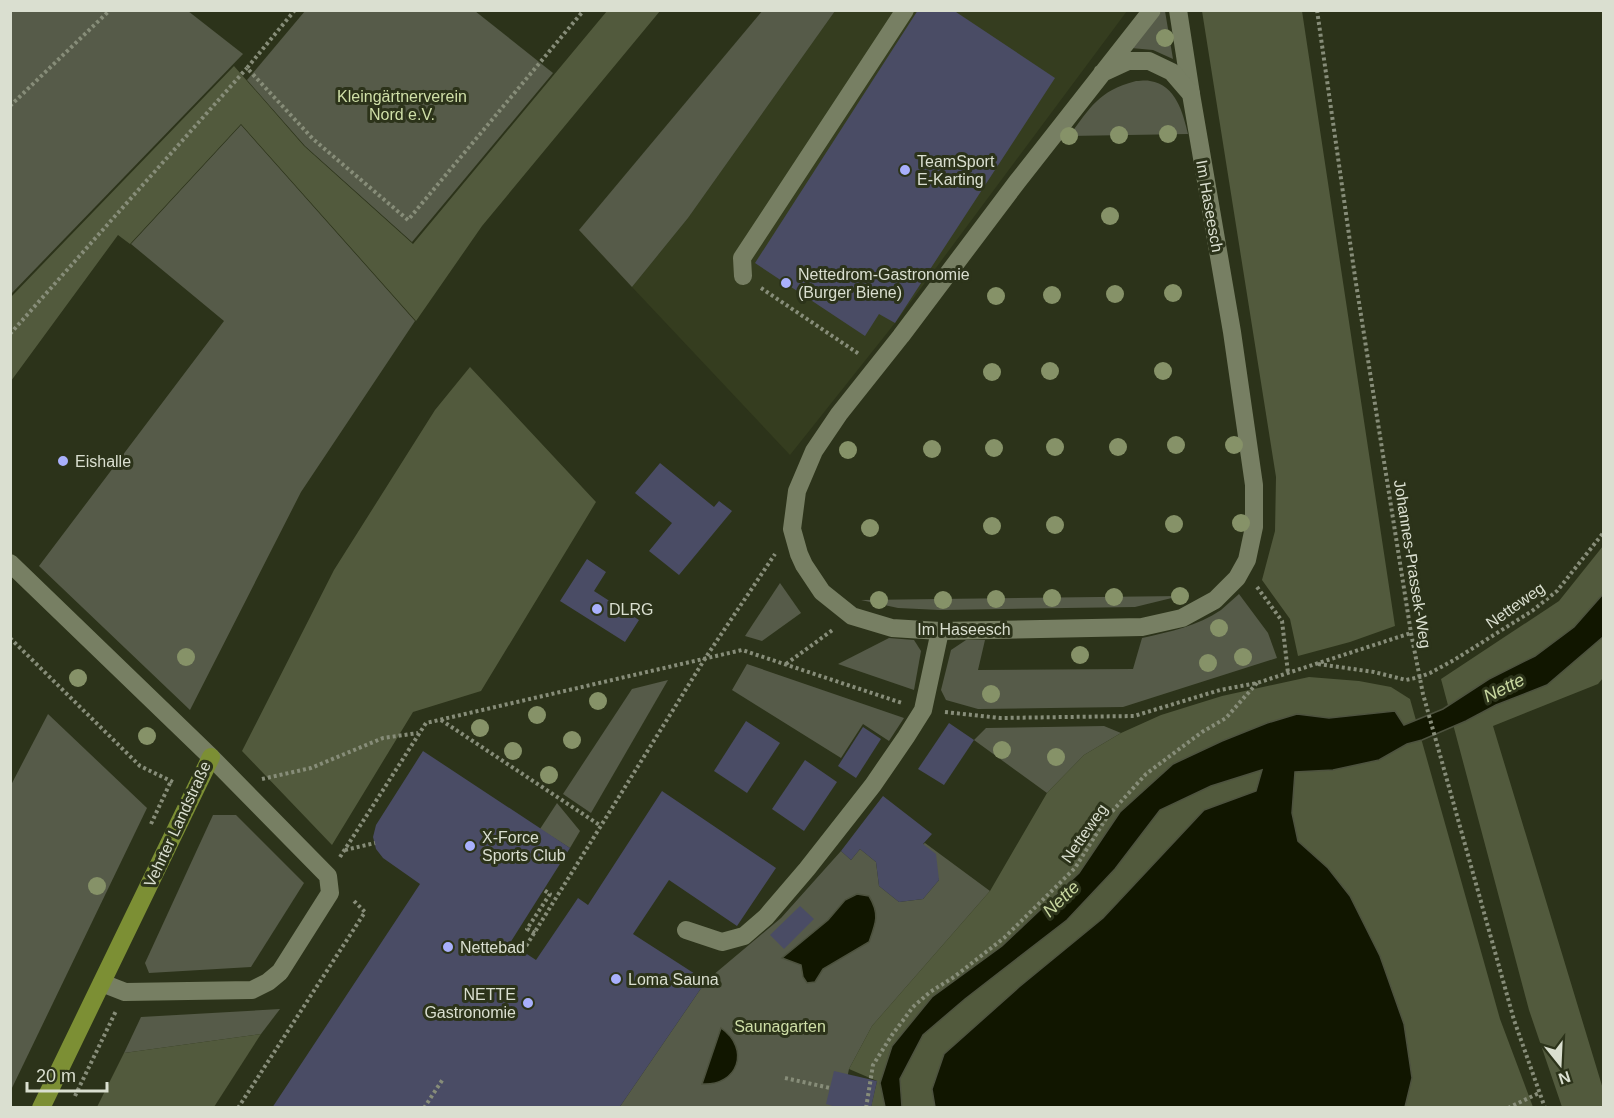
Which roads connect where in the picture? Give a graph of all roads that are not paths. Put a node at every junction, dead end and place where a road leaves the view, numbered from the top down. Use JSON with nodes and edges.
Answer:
{"nodes":[{"id":1,"x":904,"y":10,"type":"edge"},
{"id":2,"x":1152,"y":10,"type":"edge"},
{"id":3,"x":1178,"y":10,"type":"edge"},
{"id":4,"x":1102,"y":73,"type":"junction"},
{"id":5,"x":1191,"y":94,"type":"junction"},
{"id":6,"x":743,"y":276,"type":"road end"},
{"id":7,"x":10,"y":563,"type":"edge"},
{"id":8,"x":940,"y":630,"type":"junction"},
{"id":9,"x":211,"y":757,"type":"junction"},
{"id":10,"x":686,"y":930,"type":"dead end"},
{"id":11,"x":102,"y":983,"type":"junction"},
{"id":12,"x":41,"y":1107,"type":"edge"}],
"edges":[{"from":1,"to":6,"type":"street"},
{"from":2,"to":4,"type":"street","name":"Im Haseesch"},
{"from":3,"to":5,"type":"street","name":"Im Haseesch"},
{"from":4,"to":5,"type":"street","name":"Im Haseesch"},
{"from":4,"to":8,"type":"street","name":"Im Haseesch"},
{"from":5,"to":8,"type":"street","name":"Im Haseesch"},
{"from":7,"to":9,"type":"street","name":"Vehrter Landstraße"},
{"from":8,"to":10,"type":"street"},
{"from":9,"to":11,"type":"main road","name":"Vehrter Landstraße"},
{"from":9,"to":11,"type":"street"},
{"from":11,"to":12,"type":"main road","name":"Vehrter Landstraße"}]}
